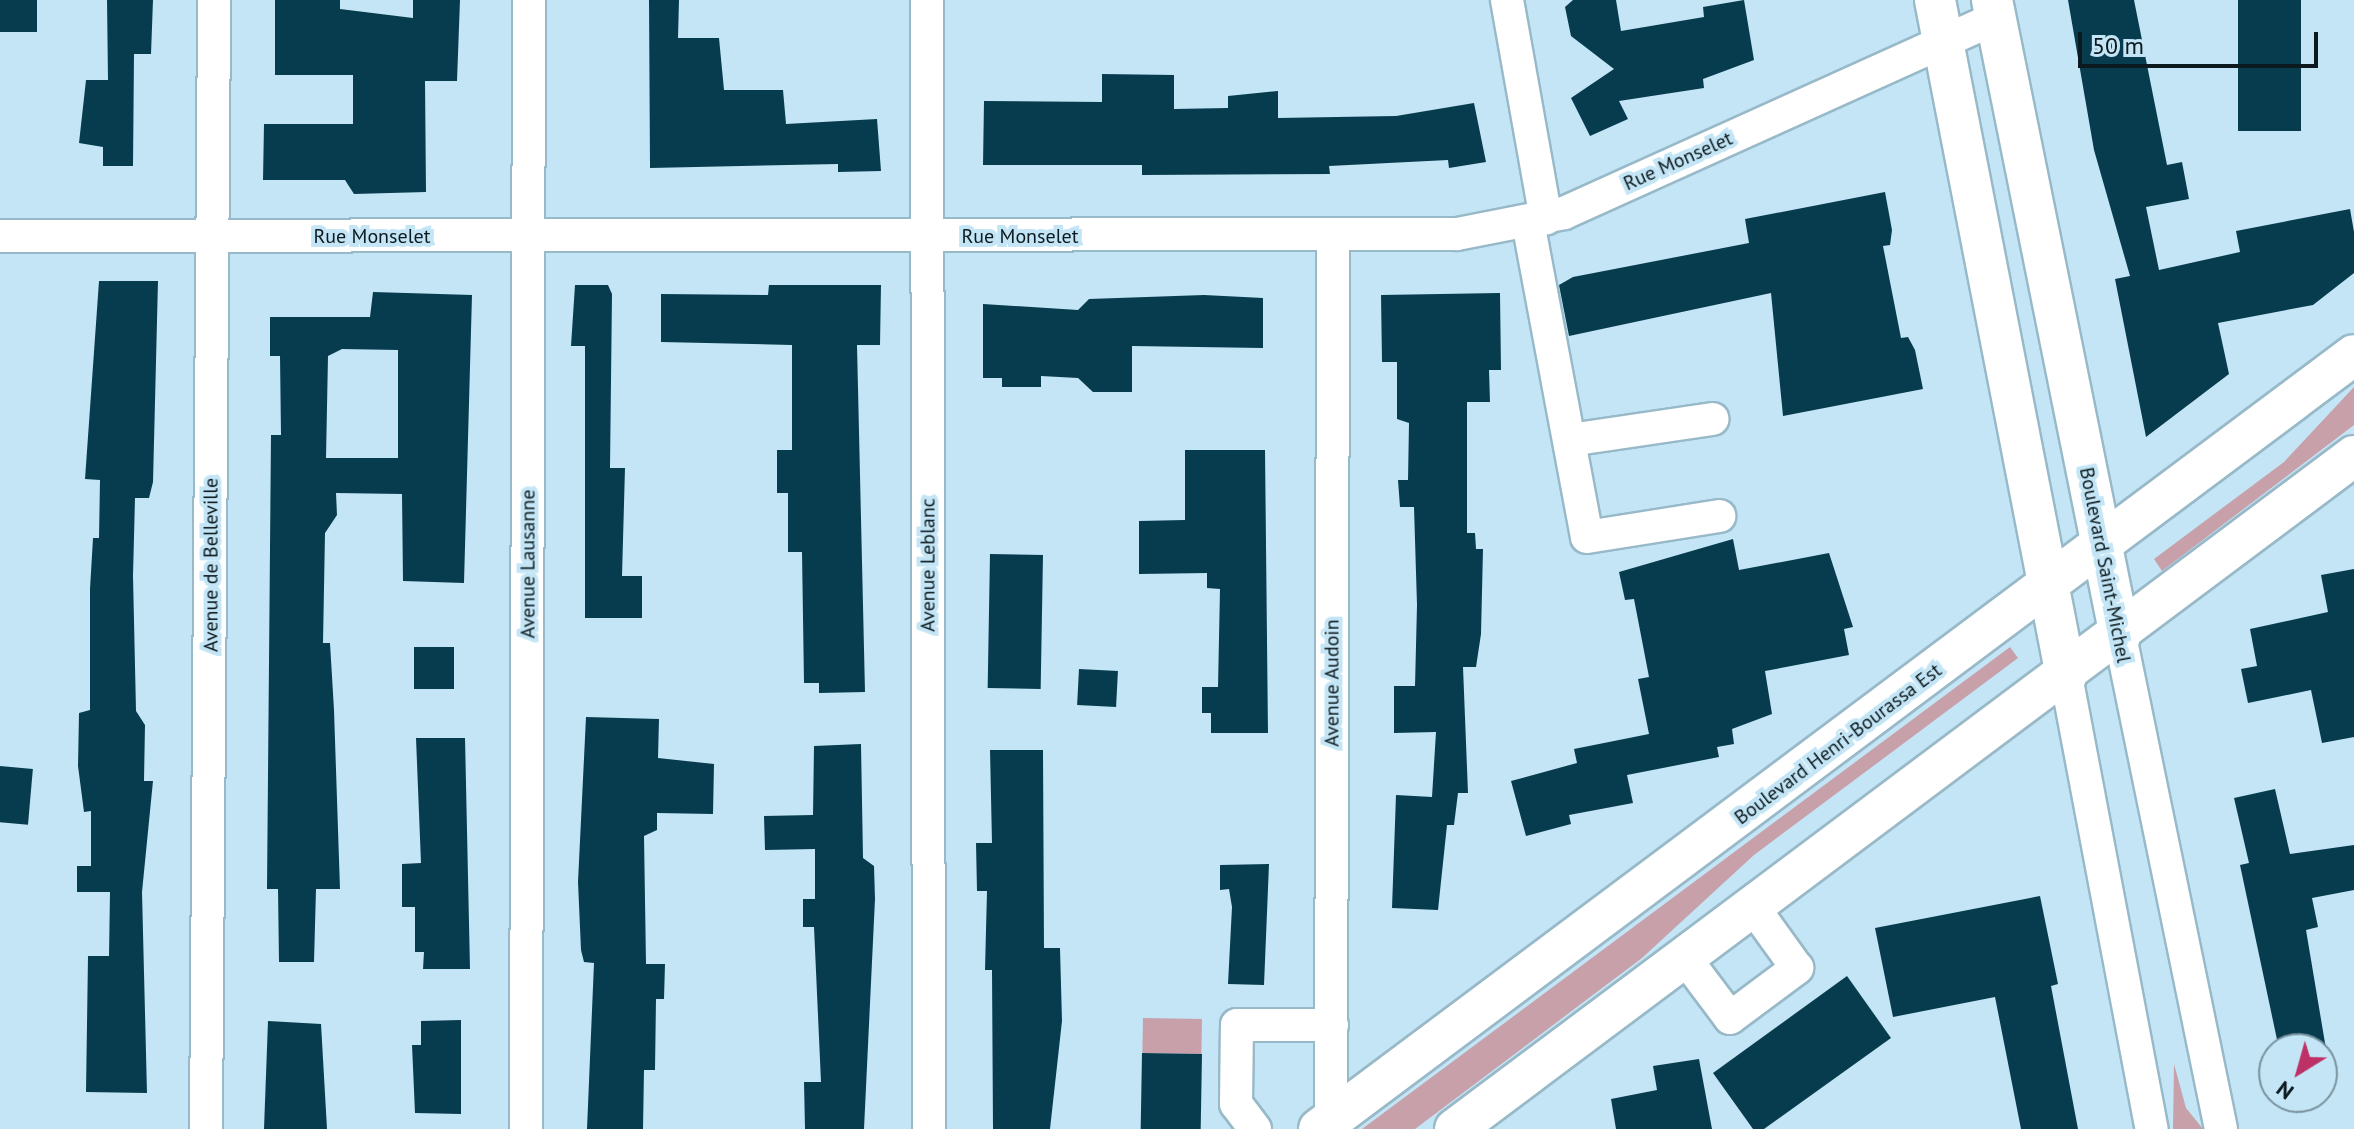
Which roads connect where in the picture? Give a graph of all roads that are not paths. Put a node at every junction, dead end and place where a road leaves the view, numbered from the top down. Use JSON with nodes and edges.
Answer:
{"nodes":[{"id":1,"x":214,"y":0,"type":"edge"},
{"id":2,"x":529,"y":0,"type":"edge"},
{"id":3,"x":927,"y":0,"type":"edge"},
{"id":4,"x":1507,"y":0,"type":"edge"},
{"id":5,"x":1935,"y":0,"type":"edge"},
{"id":6,"x":1994,"y":9,"type":"edge"},
{"id":7,"x":1943,"y":42,"type":"junction"},
{"id":8,"x":1537,"y":220,"type":"junction"},
{"id":9,"x":927,"y":235,"type":"junction"},
{"id":10,"x":0,"y":236,"type":"edge"},
{"id":11,"x":529,"y":236,"type":"junction"},
{"id":12,"x":1333,"y":236,"type":"junction"},
{"id":13,"x":214,"y":237,"type":"junction"},
{"id":14,"x":2354,"y":355,"type":"edge"},
{"id":15,"x":1712,"y":419,"type":"dead end"},
{"id":16,"x":1570,"y":440,"type":"junction"},
{"id":17,"x":2354,"y":456,"type":"edge"},
{"id":18,"x":1719,"y":516,"type":"dead end"},
{"id":19,"x":2100,"y":547,"type":"junction"},
{"id":20,"x":2048,"y":587,"type":"junction"},
{"id":21,"x":2120,"y":636,"type":"junction"},
{"id":22,"x":2066,"y":676,"type":"junction"},
{"id":23,"x":1753,"y":907,"type":"junction"},
{"id":24,"x":1685,"y":958,"type":"junction"},
{"id":25,"x":1332,"y":1025,"type":"junction"},
{"id":26,"x":1329,"y":1125,"type":"edge"},
{"id":27,"x":206,"y":1129,"type":"edge"},
{"id":28,"x":526,"y":1129,"type":"edge"},
{"id":29,"x":929,"y":1129,"type":"edge"},
{"id":30,"x":1255,"y":1129,"type":"edge"},
{"id":31,"x":1455,"y":1129,"type":"edge"},
{"id":32,"x":2152,"y":1129,"type":"edge"},
{"id":33,"x":2221,"y":1129,"type":"edge"}],
"edges":[{"from":1,"to":13,"type":"street","name":"Avenue de Belleville"},
{"from":2,"to":11,"type":"street","name":"Avenue Lausanne"},
{"from":3,"to":9,"type":"street","name":"Avenue Leblanc"},
{"from":4,"to":8,"type":"street"},
{"from":5,"to":7,"type":"main road"},
{"from":6,"to":7,"type":"street","name":"Rue Monselet"},
{"from":6,"to":19,"type":"main road","name":"Boulevard Saint-Michel"},
{"from":7,"to":8,"type":"street","name":"Rue Monselet"},
{"from":7,"to":20,"type":"main road"},
{"from":8,"to":12,"type":"street","name":"Rue Monselet"},
{"from":8,"to":16,"type":"street"},
{"from":9,"to":11,"type":"street","name":"Rue Monselet"},
{"from":9,"to":12,"type":"street","name":"Rue Monselet"},
{"from":9,"to":29,"type":"street","name":"Avenue Leblanc"},
{"from":10,"to":13,"type":"street","name":"Rue Monselet"},
{"from":11,"to":13,"type":"street","name":"Rue Monselet"},
{"from":11,"to":28,"type":"street","name":"Avenue Lausanne"},
{"from":12,"to":25,"type":"street","name":"Avenue Audoin"},
{"from":13,"to":27,"type":"street","name":"Avenue de Belleville"},
{"from":14,"to":19,"type":"main road","name":"Boulevard Henri-Bourassa Est"},
{"from":15,"to":16,"type":"street"},
{"from":16,"to":18,"type":"street"},
{"from":17,"to":21,"type":"main road"},
{"from":19,"to":20,"type":"main road","name":"Boulevard Henri-Bourassa Est"},
{"from":19,"to":21,"type":"main road","name":"Boulevard Saint-Michel"},
{"from":20,"to":22,"type":"main road"},
{"from":20,"to":26,"type":"main road","name":"Boulevard Henri-Bourassa Est"},
{"from":21,"to":22,"type":"main road"},
{"from":21,"to":33,"type":"street","name":"Boulevard Saint-Michel"},
{"from":22,"to":23,"type":"main road"},
{"from":22,"to":32,"type":"street"},
{"from":23,"to":24,"type":"main road"},
{"from":23,"to":24,"type":"street"},
{"from":24,"to":31,"type":"main road"},
{"from":25,"to":26,"type":"street","name":"Avenue Audoin"},
{"from":25,"to":30,"type":"street"}]}
